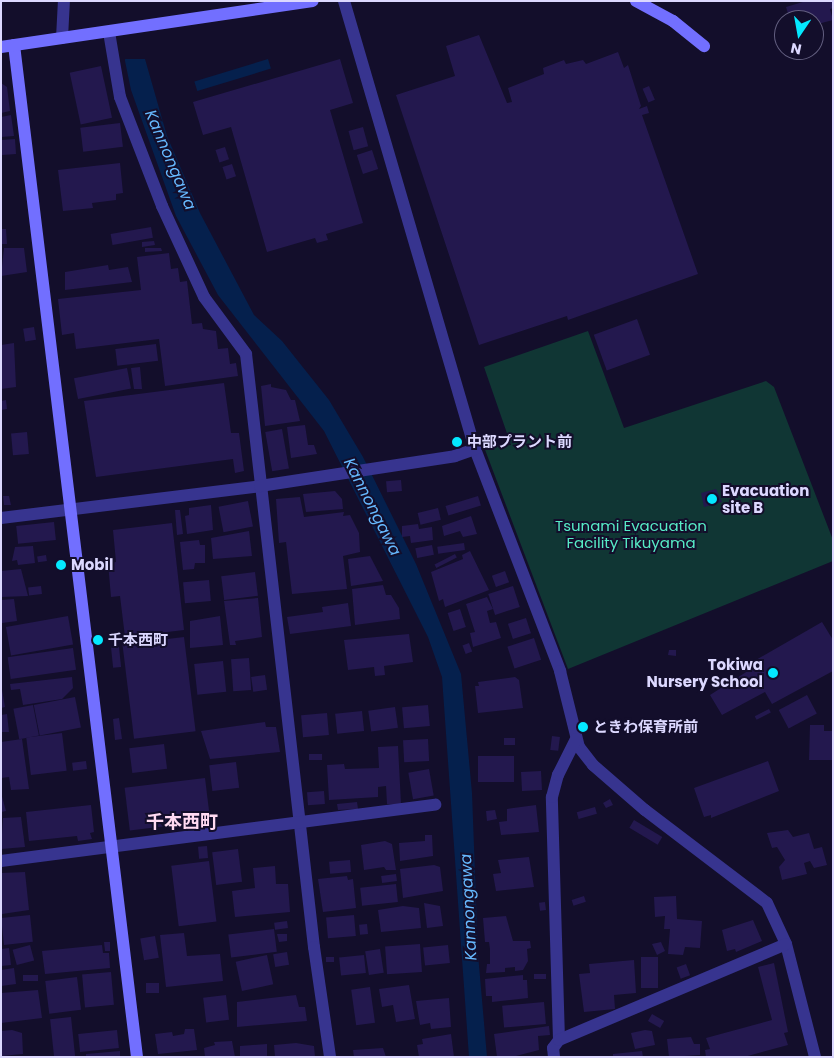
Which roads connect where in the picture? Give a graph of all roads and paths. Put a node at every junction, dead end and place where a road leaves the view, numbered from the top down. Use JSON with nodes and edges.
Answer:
{"nodes":[{"id":1,"x":64,"y":1,"type":"edge"},
{"id":2,"x":313,"y":1,"type":"edge"},
{"id":3,"x":344,"y":1,"type":"edge"},
{"id":4,"x":636,"y":1,"type":"edge"},
{"id":5,"x":109,"y":32,"type":"junction"},
{"id":6,"x":62,"y":38,"type":"junction"},
{"id":7,"x":14,"y":45,"type":"junction"},
{"id":8,"x":1,"y":46,"type":"edge"},
{"id":9,"x":704,"y":46,"type":"dead end"},
{"id":10,"x":475,"y":449,"type":"junction"},
{"id":11,"x":260,"y":486,"type":"junction"},
{"id":12,"x":70,"y":510,"type":"junction"},
{"id":13,"x":1,"y":518,"type":"edge"},
{"id":14,"x":576,"y":739,"type":"junction"},
{"id":15,"x":435,"y":805,"type":"dead end"},
{"id":16,"x":300,"y":822,"type":"junction"},
{"id":17,"x":110,"y":848,"type":"junction"},
{"id":18,"x":1,"y":861,"type":"edge"},
{"id":19,"x":786,"y":944,"type":"junction"},
{"id":20,"x":559,"y":1040,"type":"junction"},
{"id":21,"x":137,"y":1057,"type":"edge"},
{"id":22,"x":330,"y":1057,"type":"edge"},
{"id":23,"x":554,"y":1057,"type":"edge"},
{"id":24,"x":815,"y":1057,"type":"edge"}],
"edges":[{"from":1,"to":6,"type":"street"},
{"from":2,"to":5,"type":"street"},
{"from":3,"to":10,"type":"street"},
{"from":4,"to":9,"type":"street"},
{"from":5,"to":6,"type":"street"},
{"from":5,"to":11,"type":"street"},
{"from":6,"to":7,"type":"street"},
{"from":7,"to":8,"type":"street"},
{"from":7,"to":12,"type":"street"},
{"from":10,"to":11,"type":"street"},
{"from":10,"to":14,"type":"street"},
{"from":11,"to":12,"type":"street"},
{"from":11,"to":16,"type":"street"},
{"from":12,"to":13,"type":"street"},
{"from":12,"to":17,"type":"street"},
{"from":14,"to":19,"type":"street"},
{"from":14,"to":20,"type":"street"},
{"from":15,"to":16,"type":"street"},
{"from":16,"to":17,"type":"street"},
{"from":16,"to":22,"type":"street"},
{"from":17,"to":18,"type":"street"},
{"from":17,"to":21,"type":"street"},
{"from":19,"to":20,"type":"street"},
{"from":19,"to":24,"type":"street"},
{"from":20,"to":23,"type":"street"}]}
